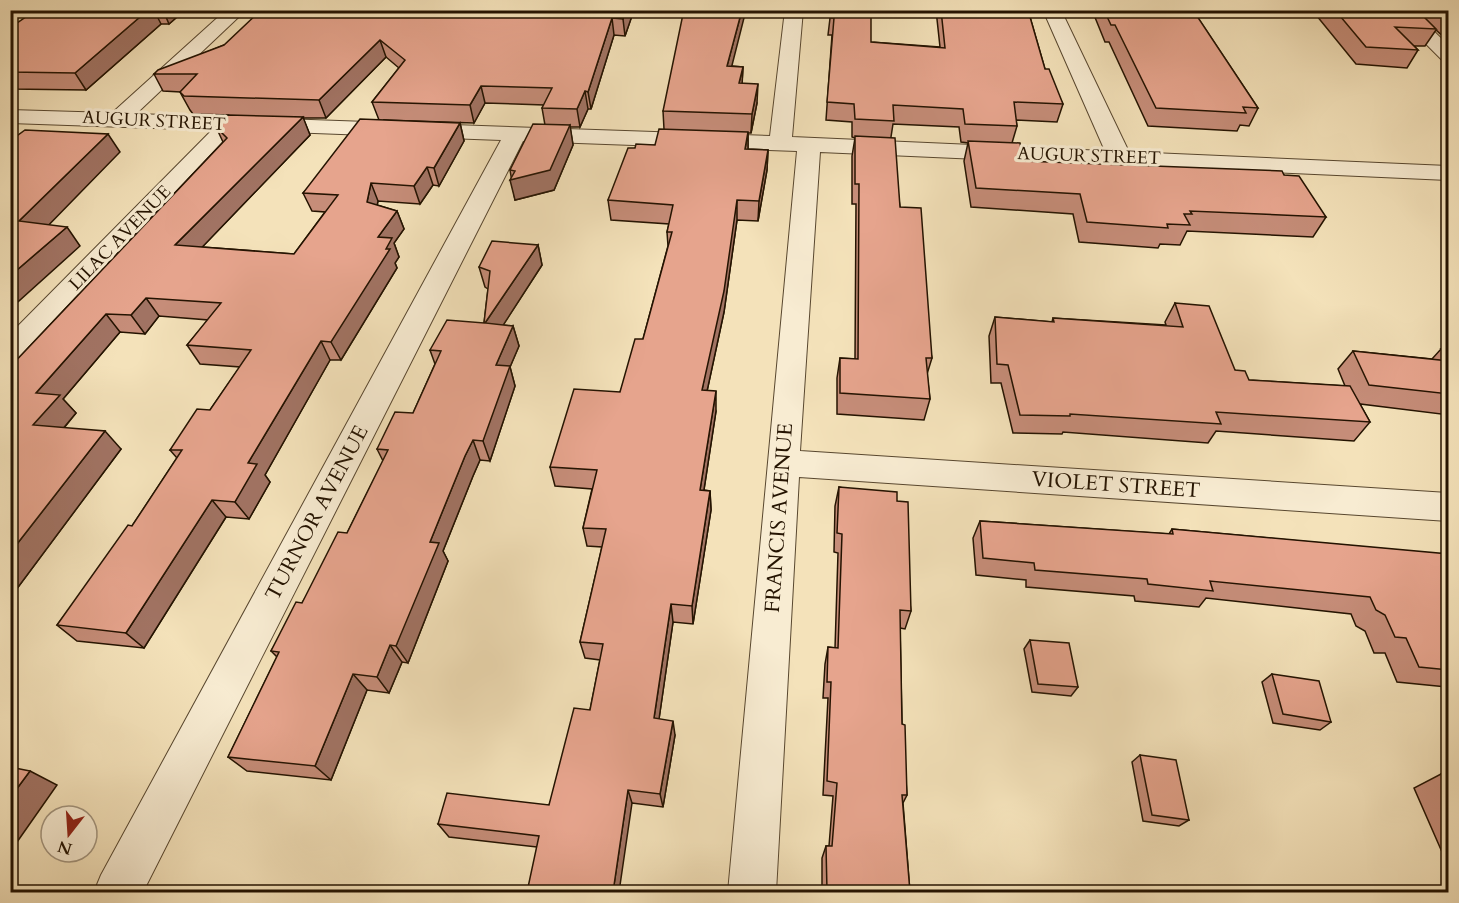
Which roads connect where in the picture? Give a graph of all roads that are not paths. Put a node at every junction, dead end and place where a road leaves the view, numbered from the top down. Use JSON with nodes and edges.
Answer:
{"nodes":[{"id":1,"x":237,"y":10,"type":"edge"},
{"id":2,"x":794,"y":10,"type":"edge"},
{"id":3,"x":1052,"y":10,"type":"edge"},
{"id":4,"x":1401,"y":10,"type":"edge"},
{"id":5,"x":1449,"y":55,"type":"edge"},
{"id":6,"x":10,"y":116,"type":"edge"},
{"id":7,"x":118,"y":119,"type":"junction"},
{"id":8,"x":229,"y":125,"type":"junction"},
{"id":9,"x":516,"y":133,"type":"junction"},
{"id":10,"x":794,"y":144,"type":"junction"},
{"id":11,"x":1120,"y":158,"type":"junction"},
{"id":12,"x":1440,"y":172,"type":"edge"},
{"id":13,"x":1449,"y":192,"type":"edge"},
{"id":14,"x":10,"y":352,"type":"edge"},
{"id":15,"x":783,"y":463,"type":"junction"},
{"id":16,"x":1449,"y":507,"type":"edge"},
{"id":17,"x":118,"y":892,"type":"edge"},
{"id":18,"x":752,"y":892,"type":"edge"}],
"edges":[{"from":1,"to":7,"type":"street"},
{"from":2,"to":10,"type":"street","name":"FRANCIS AVENUE"},
{"from":3,"to":11,"type":"street"},
{"from":4,"to":5,"type":"street"},
{"from":6,"to":7,"type":"street","name":"AUGUR STREET"},
{"from":7,"to":8,"type":"street","name":"AUGUR STREET"},
{"from":8,"to":9,"type":"street","name":"AUGUR STREET"},
{"from":8,"to":14,"type":"street","name":"LILAC AVENUE"},
{"from":9,"to":10,"type":"street","name":"AUGUR STREET"},
{"from":9,"to":17,"type":"street","name":"TURNOR AVENUE"},
{"from":10,"to":11,"type":"street","name":"AUGUR STREET"},
{"from":10,"to":15,"type":"street","name":"FRANCIS AVENUE"},
{"from":11,"to":12,"type":"street","name":"AUGUR STREET"},
{"from":12,"to":13,"type":"street"},
{"from":15,"to":16,"type":"street","name":"VIOLET STREET"},
{"from":15,"to":18,"type":"street","name":"FRANCIS AVENUE"}]}
